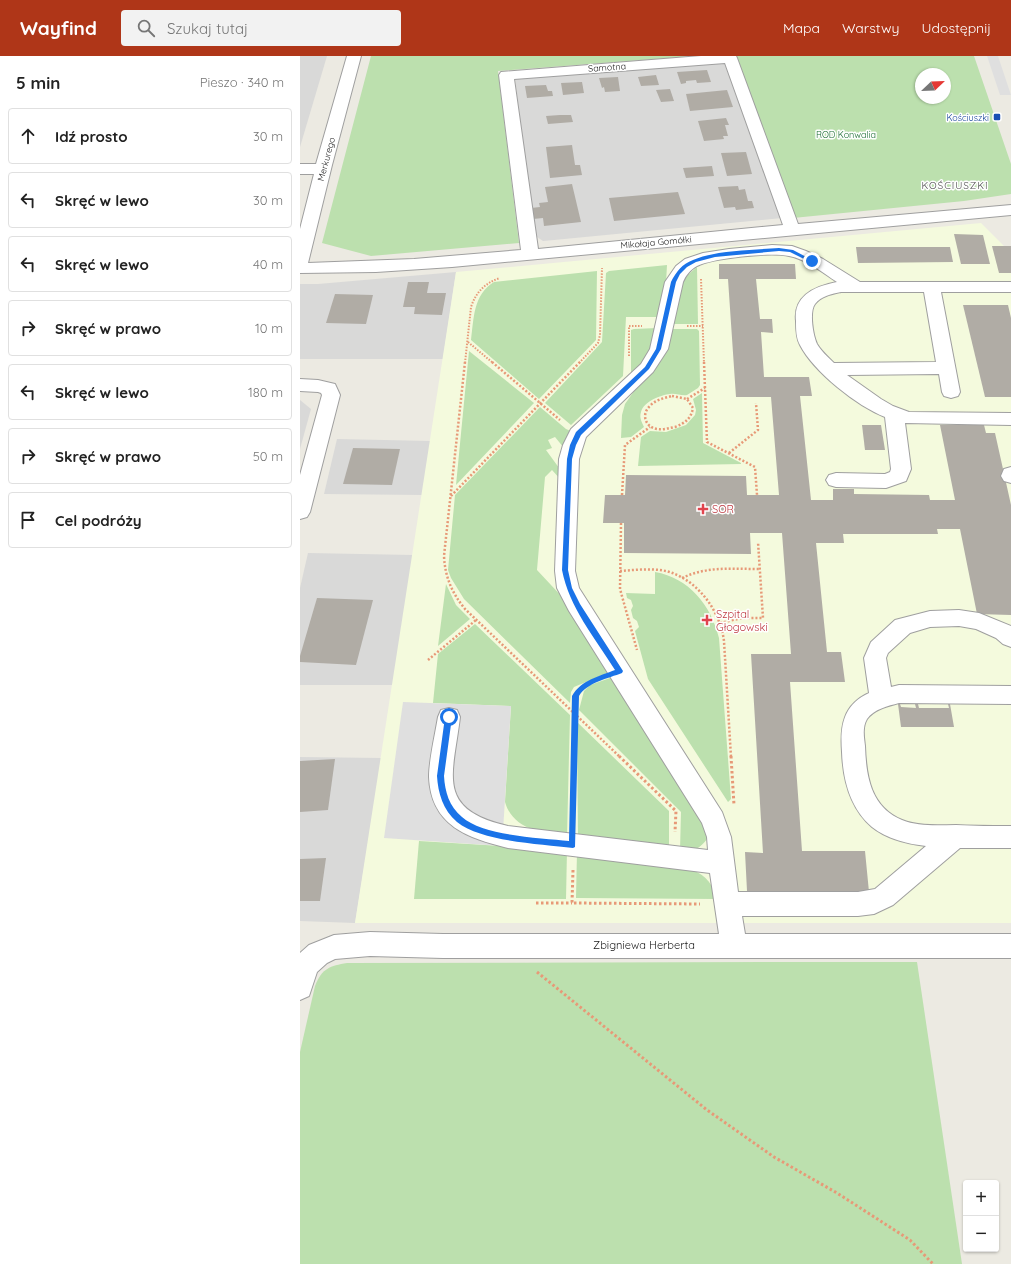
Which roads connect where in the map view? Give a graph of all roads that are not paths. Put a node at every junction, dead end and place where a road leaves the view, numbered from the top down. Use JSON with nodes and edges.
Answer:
{"nodes":[{"id":1,"x":354,"y":56,"type":"edge"},
{"id":2,"x":300,"y":169,"type":"edge"},
{"id":3,"x":323,"y":169,"type":"junction"},
{"id":4,"x":1011,"y":210,"type":"edge"},
{"id":5,"x":792,"y":229,"type":"junction"},
{"id":6,"x":530,"y":254,"type":"junction"},
{"id":7,"x":300,"y":262,"type":"edge"},
{"id":8,"x":300,"y":268,"type":"edge"},
{"id":9,"x":856,"y":287,"type":"junction"},
{"id":10,"x":1011,"y":287,"type":"edge"},
{"id":11,"x":932,"y":288,"type":"junction"},
{"id":12,"x":831,"y":368,"type":"junction"},
{"id":13,"x":947,"y":368,"type":"junction"},
{"id":14,"x":300,"y":385,"type":"edge"},
{"id":15,"x":951,"y":392,"type":"dead end"},
{"id":16,"x":894,"y":414,"type":"junction"},
{"id":17,"x":1011,"y":419,"type":"edge"},
{"id":18,"x":836,"y":480,"type":"dead end"},
{"id":19,"x":300,"y":512,"type":"edge"},
{"id":20,"x":1011,"y":638,"type":"edge"},
{"id":21,"x":1011,"y":695,"type":"edge"},
{"id":22,"x":881,"y":697,"type":"junction"},
{"id":23,"x":449,"y":717,"type":"dead end"},
{"id":24,"x":956,"y":836,"type":"junction"},
{"id":25,"x":1011,"y":837,"type":"edge"},
{"id":26,"x":721,"y":863,"type":"junction"},
{"id":27,"x":727,"y":904,"type":"junction"},
{"id":28,"x":734,"y":945,"type":"junction"},
{"id":29,"x":1011,"y":946,"type":"edge"},
{"id":30,"x":309,"y":952,"type":"edge"},
{"id":31,"x":300,"y":987,"type":"edge"}],
"edges":[{"from":1,"to":3,"type":"street","name":"Merkurego"},
{"from":2,"to":3,"type":"street"},
{"from":3,"to":7,"type":"street","name":"Merkurego"},
{"from":4,"to":5,"type":"street","name":"Mikołaja Gomółki"},
{"from":5,"to":6,"type":"street","name":"Mikołaja Gomółki"},
{"from":5,"to":6,"type":"street","name":"Samotna"},
{"from":6,"to":8,"type":"street","name":"Mikołaja Gomółki"},
{"from":9,"to":11,"type":"street"},
{"from":9,"to":12,"type":"street"},
{"from":9,"to":26,"type":"street"},
{"from":10,"to":11,"type":"street"},
{"from":11,"to":13,"type":"street"},
{"from":12,"to":13,"type":"street"},
{"from":12,"to":16,"type":"street"},
{"from":13,"to":15,"type":"street"},
{"from":14,"to":19,"type":"street"},
{"from":16,"to":17,"type":"street"},
{"from":16,"to":18,"type":"street"},
{"from":20,"to":22,"type":"street"},
{"from":21,"to":22,"type":"street"},
{"from":22,"to":24,"type":"street"},
{"from":23,"to":26,"type":"street"},
{"from":24,"to":25,"type":"street"},
{"from":24,"to":27,"type":"street"},
{"from":26,"to":27,"type":"street"},
{"from":27,"to":28,"type":"street"},
{"from":28,"to":29,"type":"street","name":"Zbigniewa Herberta"},
{"from":28,"to":30,"type":"street","name":"Zbigniewa Herberta"},
{"from":30,"to":31,"type":"street","name":"Zbigniewa Herberta"}]}
